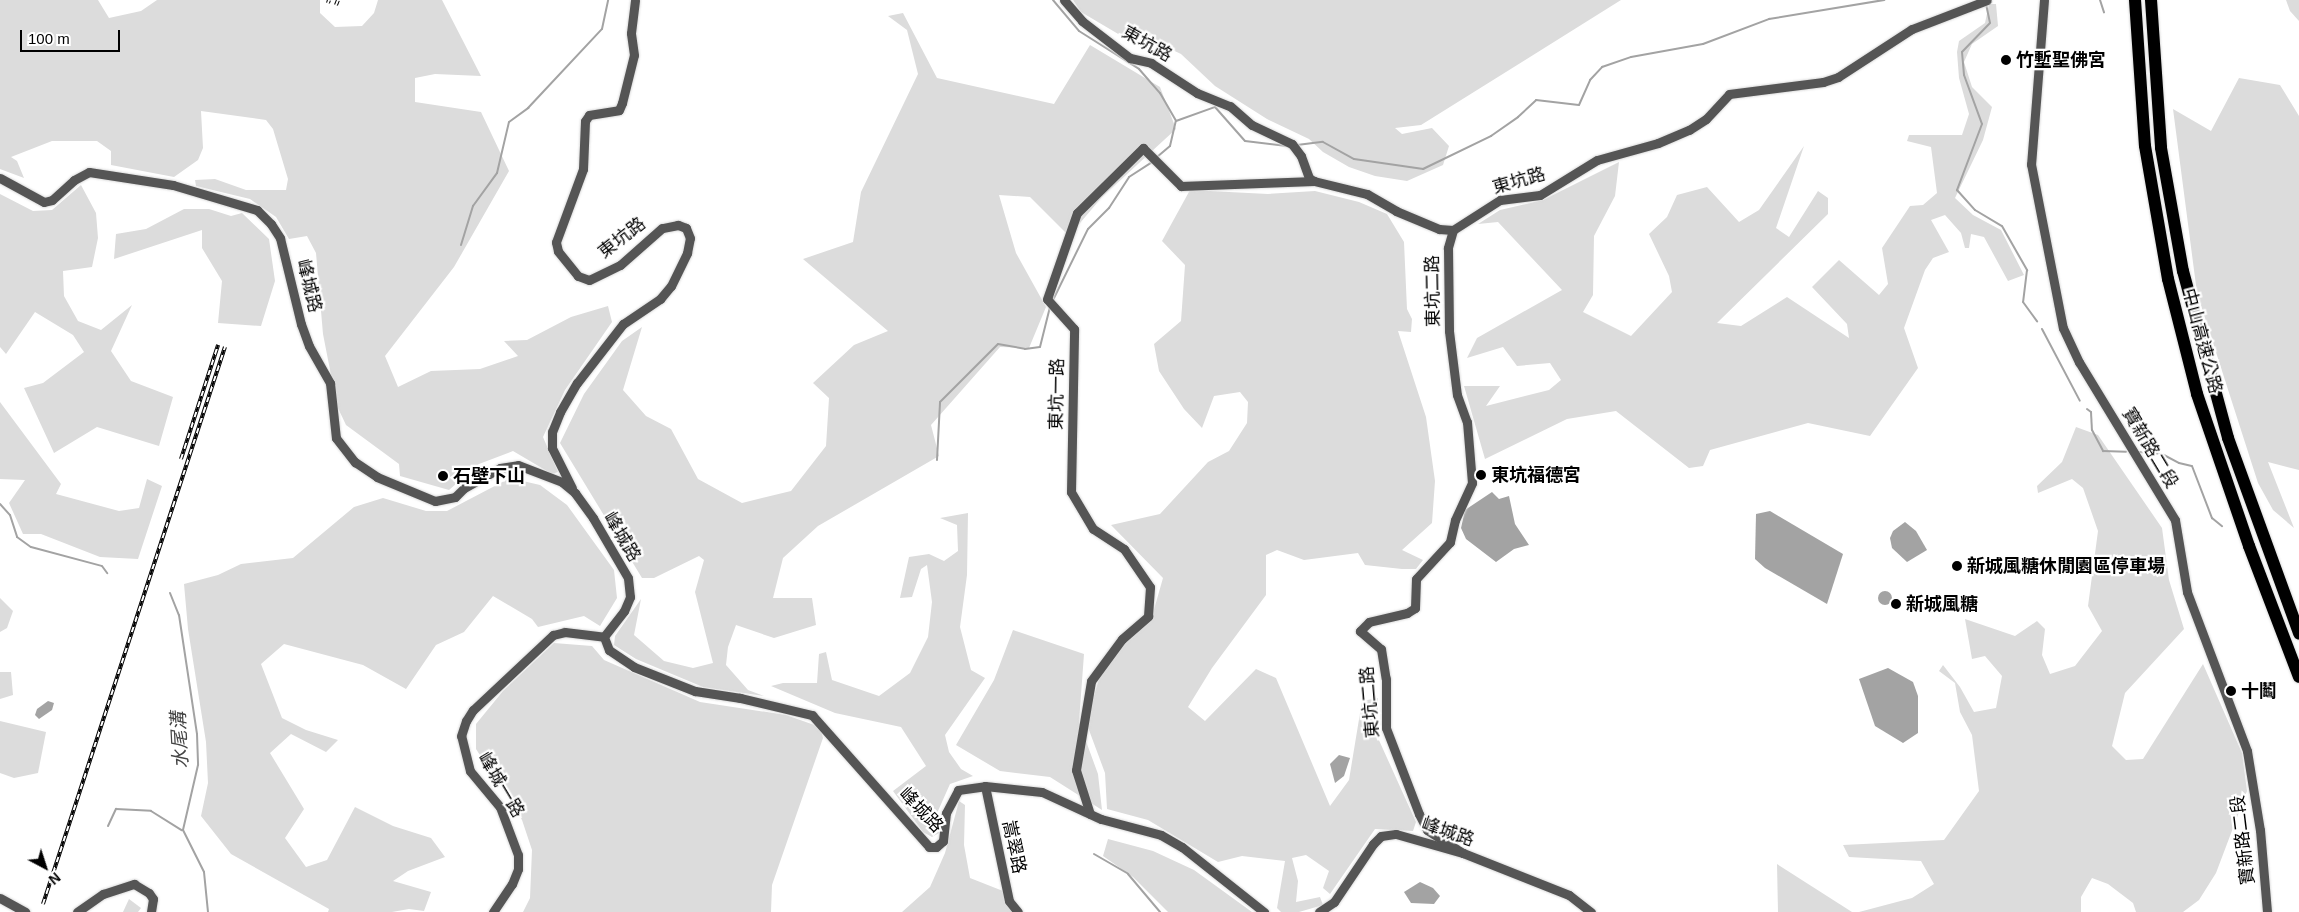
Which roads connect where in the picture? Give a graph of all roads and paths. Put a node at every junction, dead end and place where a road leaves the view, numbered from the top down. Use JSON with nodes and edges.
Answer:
{"nodes":[{"id":1,"x":635,"y":0,"type":"edge"},
{"id":2,"x":1064,"y":0,"type":"edge"},
{"id":3,"x":2044,"y":0,"type":"edge"},
{"id":4,"x":2135,"y":0,"type":"edge"},
{"id":5,"x":2151,"y":0,"type":"edge"},
{"id":6,"x":1984,"y":1,"type":"edge"},
{"id":7,"x":0,"y":178,"type":"edge"},
{"id":8,"x":1314,"y":181,"type":"junction"},
{"id":9,"x":1453,"y":230,"type":"junction"},
{"id":10,"x":575,"y":493,"type":"junction"},
{"id":11,"x":2299,"y":633,"type":"edge"},
{"id":12,"x":604,"y":637,"type":"junction"},
{"id":13,"x":2299,"y":677,"type":"edge"},
{"id":14,"x":985,"y":786,"type":"junction"},
{"id":15,"x":1090,"y":814,"type":"junction"},
{"id":16,"x":1463,"y":853,"type":"junction"},
{"id":17,"x":0,"y":898,"type":"edge"},
{"id":18,"x":25,"y":912,"type":"edge"},
{"id":19,"x":77,"y":912,"type":"edge"},
{"id":20,"x":151,"y":912,"type":"edge"},
{"id":21,"x":492,"y":912,"type":"edge"},
{"id":22,"x":1018,"y":912,"type":"edge"},
{"id":23,"x":1264,"y":912,"type":"edge"},
{"id":24,"x":1319,"y":912,"type":"edge"},
{"id":25,"x":1591,"y":912,"type":"edge"},
{"id":26,"x":2268,"y":912,"type":"edge"}],
"edges":[{"from":1,"to":10,"type":"street","name":"東坑路"},
{"from":2,"to":8,"type":"street","name":"東坑路"},
{"from":3,"to":26,"type":"street","name":"寶新路二段"},
{"from":4,"to":13,"type":"highway","name":"中山高速公路"},
{"from":5,"to":11,"type":"highway","name":"中山高速公路"},
{"from":6,"to":9,"type":"street","name":"東坑路"},
{"from":7,"to":10,"type":"street","name":"峰城路"},
{"from":8,"to":9,"type":"street"},
{"from":8,"to":15,"type":"street","name":"東坑一路"},
{"from":9,"to":16,"type":"street","name":"東坑二路"},
{"from":10,"to":12,"type":"street","name":"峰城路"},
{"from":12,"to":14,"type":"street","name":"峰城路"},
{"from":12,"to":21,"type":"street","name":"峰城一路"},
{"from":14,"to":15,"type":"street","name":"峰城路"},
{"from":14,"to":22,"type":"street","name":"嵩翠路"},
{"from":15,"to":23,"type":"street","name":"峰城路"},
{"from":16,"to":24,"type":"street","name":"峰城路"},
{"from":16,"to":25,"type":"street","name":"峰城路"},
{"from":17,"to":18,"type":"street"},
{"from":19,"to":20,"type":"street"}]}
